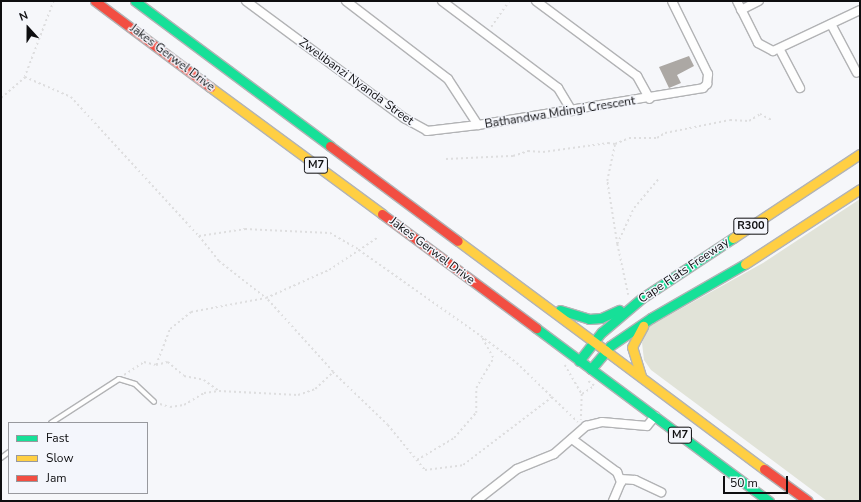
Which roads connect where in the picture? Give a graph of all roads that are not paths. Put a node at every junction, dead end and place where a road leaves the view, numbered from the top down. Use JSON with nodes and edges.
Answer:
{"nodes":[{"id":1,"x":95,"y":1,"type":"edge"},
{"id":2,"x":135,"y":1,"type":"edge"},
{"id":3,"x":246,"y":1,"type":"edge"},
{"id":4,"x":346,"y":1,"type":"edge"},
{"id":5,"x":442,"y":1,"type":"edge"},
{"id":6,"x":536,"y":1,"type":"edge"},
{"id":7,"x":672,"y":1,"type":"edge"},
{"id":8,"x":737,"y":1,"type":"edge"},
{"id":9,"x":759,"y":1,"type":"edge"},
{"id":10,"x":741,"y":10,"type":"junction"},
{"id":11,"x":860,"y":10,"type":"edge"},
{"id":12,"x":831,"y":24,"type":"junction"},
{"id":13,"x":780,"y":50,"type":"junction"},
{"id":14,"x":857,"y":73,"type":"dead end"},
{"id":15,"x":800,"y":88,"type":"dead end"},
{"id":16,"x":650,"y":99,"type":"junction"},
{"id":17,"x":572,"y":111,"type":"junction"},
{"id":18,"x":478,"y":126,"type":"junction"},
{"id":19,"x":860,"y":154,"type":"edge"},
{"id":20,"x":860,"y":189,"type":"edge"},
{"id":21,"x":642,"y":298,"type":"junction"},
{"id":22,"x":547,"y":307,"type":"junction"},
{"id":23,"x":651,"y":318,"type":"junction"},
{"id":24,"x":594,"y":342,"type":"junction"},
{"id":25,"x":606,"y":350,"type":"junction"},
{"id":26,"x":579,"y":361,"type":"junction"},
{"id":27,"x":591,"y":369,"type":"junction"},
{"id":28,"x":642,"y":376,"type":"junction"},
{"id":29,"x":154,"y":402,"type":"road end"},
{"id":30,"x":655,"y":416,"type":"junction"},
{"id":31,"x":52,"y":422,"type":"edge"},
{"id":32,"x":572,"y":439,"type":"junction"},
{"id":33,"x":621,"y":479,"type":"junction"},
{"id":34,"x":661,"y":492,"type":"dead end"},
{"id":35,"x":476,"y":501,"type":"edge"},
{"id":36,"x":613,"y":501,"type":"edge"},
{"id":37,"x":769,"y":501,"type":"edge"},
{"id":38,"x":808,"y":501,"type":"edge"}],
"edges":[{"from":1,"to":26,"type":"main road","name":"Jakes Gerwel Drive","number":"M7"},
{"from":2,"to":22,"type":"main road","name":"Jakes Gerwel Drive","number":"M7"},
{"from":3,"to":18,"type":"street","name":"Zwelibanzi Nyanda Street"},
{"from":4,"to":18,"type":"street","name":"Bathandwa Mdingi Crescent"},
{"from":5,"to":17,"type":"street"},
{"from":6,"to":16,"type":"street"},
{"from":7,"to":16,"type":"street","name":"Bathandwa Mdingi Crescent"},
{"from":8,"to":10,"type":"street"},
{"from":9,"to":10,"type":"street"},
{"from":10,"to":13,"type":"street"},
{"from":11,"to":12,"type":"street"},
{"from":12,"to":13,"type":"street"},
{"from":12,"to":14,"type":"street"},
{"from":13,"to":15,"type":"street"},
{"from":16,"to":17,"type":"street","name":"Bathandwa Mdingi Crescent"},
{"from":17,"to":18,"type":"street","name":"Bathandwa Mdingi Crescent"},
{"from":19,"to":21,"type":"main road","name":"Cape Flats Freeway","number":"R300"},
{"from":20,"to":23,"type":"main road","name":"Cape Flats Freeway","number":"R300"},
{"from":21,"to":22,"type":"main road"},
{"from":21,"to":24,"type":"main road","name":"Cape Flats Freeway","number":"R300"},
{"from":22,"to":24,"type":"main road","name":"Jakes Gerwel Drive","number":"M7"},
{"from":23,"to":25,"type":"main road","name":"Cape Flats Freeway","number":"R300"},
{"from":23,"to":28,"type":"main road"},
{"from":24,"to":25,"type":"main road","name":"Jakes Gerwel Drive","number":"M7"},
{"from":24,"to":26,"type":"main road","name":"Cape Flats Freeway","number":"R300"},
{"from":25,"to":27,"type":"main road","name":"Cape Flats Freeway","number":"R300"},
{"from":25,"to":28,"type":"main road","name":"Jakes Gerwel Drive","number":"M7"},
{"from":26,"to":27,"type":"main road","name":"Jakes Gerwel Drive","number":"M7"},
{"from":27,"to":30,"type":"main road","name":"Jakes Gerwel Drive","number":"M7"},
{"from":28,"to":38,"type":"main road","name":"Jakes Gerwel Drive","number":"M7"},
{"from":29,"to":31,"type":"lane"},
{"from":30,"to":32,"type":"street"},
{"from":30,"to":37,"type":"main road","name":"Jakes Gerwel Drive","number":"M7"},
{"from":32,"to":33,"type":"street"},
{"from":32,"to":35,"type":"street"},
{"from":33,"to":34,"type":"street"},
{"from":33,"to":36,"type":"street"}]}
